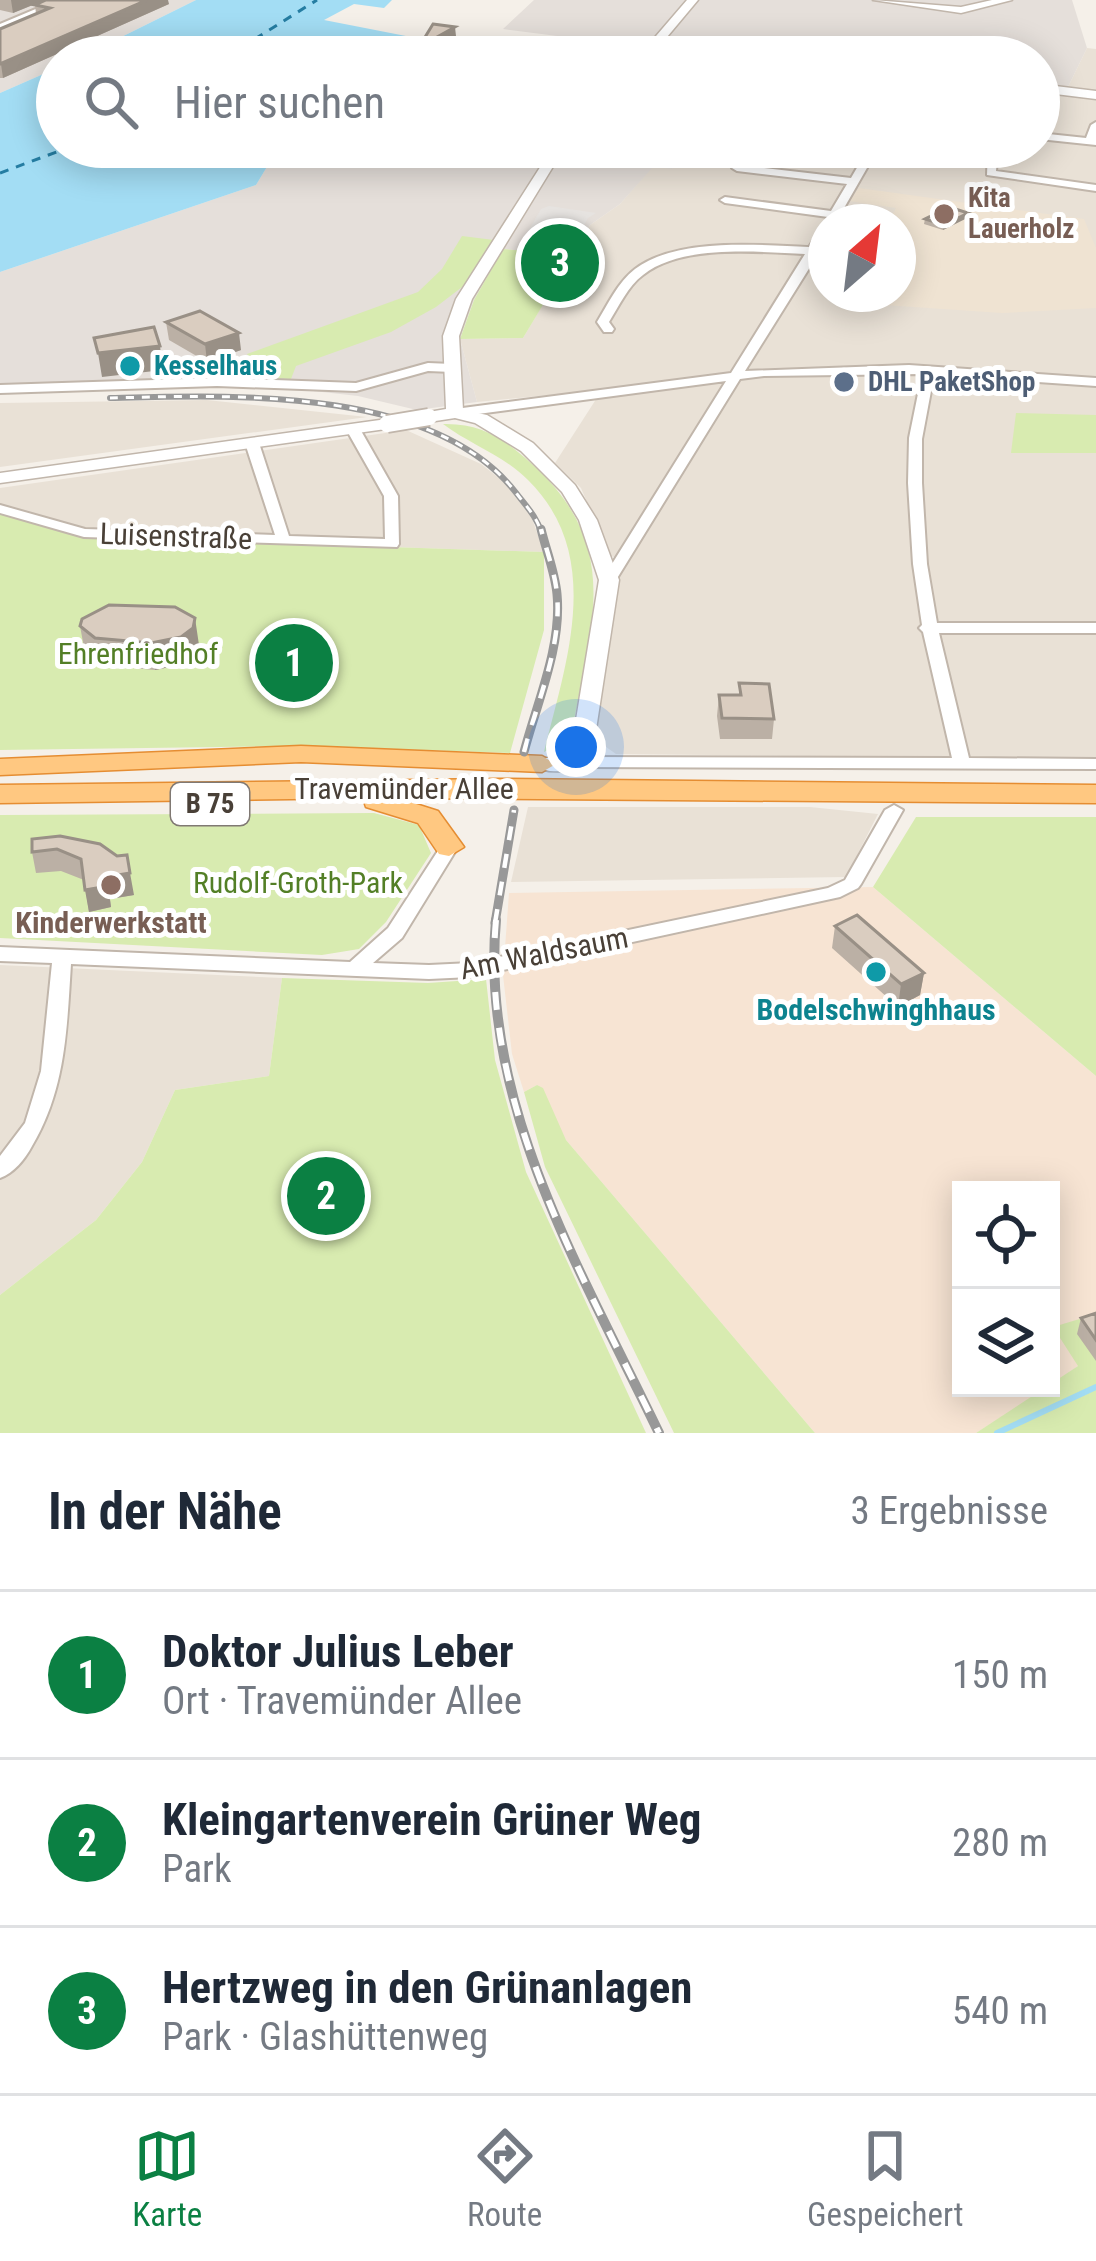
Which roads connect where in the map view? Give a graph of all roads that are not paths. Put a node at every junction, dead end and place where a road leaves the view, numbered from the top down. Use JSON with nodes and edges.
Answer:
{"nodes":[{"id":1,"x":64,"y":0,"type":"edge"},
{"id":2,"x":693,"y":0,"type":"edge"},
{"id":3,"x":878,"y":0,"type":"edge"},
{"id":4,"x":1007,"y":0,"type":"edge"},
{"id":5,"x":0,"y":27,"type":"edge"},
{"id":6,"x":663,"y":36,"type":"edge"},
{"id":7,"x":1060,"y":90,"type":"edge"},
{"id":8,"x":1096,"y":94,"type":"edge"},
{"id":9,"x":1096,"y":125,"type":"edge"},
{"id":10,"x":1060,"y":138,"type":"edge"},
{"id":11,"x":1093,"y":142,"type":"edge"},
{"id":12,"x":546,"y":168,"type":"edge"},
{"id":13,"x":737,"y":168,"type":"dead end"},
{"id":14,"x":862,"y":168,"type":"edge"},
{"id":15,"x":991,"y":168,"type":"edge"},
{"id":16,"x":854,"y":182,"type":"junction"},
{"id":17,"x":1096,"y":188,"type":"edge"},
{"id":18,"x":725,"y":200,"type":"dead end"},
{"id":19,"x":841,"y":204,"type":"edge"},
{"id":20,"x":808,"y":217,"type":"edge"},
{"id":21,"x":808,"y":250,"type":"edge"},
{"id":22,"x":808,"y":260,"type":"edge"},
{"id":23,"x":608,"y":328,"type":"dead end"},
{"id":24,"x":452,"y":368,"type":"junction"},
{"id":25,"x":929,"y":370,"type":"junction"},
{"id":26,"x":740,"y":374,"type":"junction"},
{"id":27,"x":1096,"y":382,"type":"edge"},
{"id":28,"x":0,"y":389,"type":"edge"},
{"id":29,"x":455,"y":413,"type":"junction"},
{"id":30,"x":352,"y":428,"type":"junction"},
{"id":31,"x":252,"y":443,"type":"junction"},
{"id":32,"x":0,"y":478,"type":"edge"},
{"id":33,"x":0,"y":509,"type":"edge"},
{"id":34,"x":283,"y":539,"type":"junction"},
{"id":35,"x":609,"y":580,"type":"junction"},
{"id":36,"x":927,"y":628,"type":"junction"},
{"id":37,"x":1096,"y":628,"type":"edge"},
{"id":38,"x":250,"y":756,"type":"junction"},
{"id":39,"x":580,"y":762,"type":"junction"},
{"id":40,"x":962,"y":763,"type":"junction"},
{"id":41,"x":542,"y":764,"type":"joint"},
{"id":42,"x":1096,"y":764,"type":"edge"},
{"id":43,"x":0,"y":766,"type":"edge"},
{"id":44,"x":464,"y":775,"type":"junction"},
{"id":45,"x":0,"y":780,"type":"edge"},
{"id":46,"x":1096,"y":780,"type":"edge"},
{"id":47,"x":719,"y":790,"type":"junction"},
{"id":48,"x":0,"y":794,"type":"edge"},
{"id":49,"x":1096,"y":794,"type":"edge"},
{"id":50,"x":376,"y":802,"type":"junction"},
{"id":51,"x":0,"y":808,"type":"edge"},
{"id":52,"x":894,"y":810,"type":"junction"},
{"id":53,"x":1096,"y":812,"type":"edge"},
{"id":54,"x":449,"y":847,"type":"joint"},
{"id":55,"x":0,"y":954,"type":"edge"},
{"id":56,"x":62,"y":957,"type":"junction"},
{"id":57,"x":353,"y":969,"type":"junction"},
{"id":58,"x":5,"y":1158,"type":"edge"}],
"edges":[{"from":1,"to":5,"type":"street"},
{"from":2,"to":6,"type":"street"},
{"from":3,"to":4,"type":"street"},
{"from":7,"to":8,"type":"street"},
{"from":9,"to":11,"type":"street"},
{"from":10,"to":11,"type":"street"},
{"from":12,"to":24,"type":"street"},
{"from":13,"to":16,"type":"street"},
{"from":14,"to":16,"type":"street"},
{"from":15,"to":17,"type":"street"},
{"from":16,"to":19,"type":"street"},
{"from":18,"to":20,"type":"street"},
{"from":21,"to":23,"type":"street"},
{"from":22,"to":26,"type":"street"},
{"from":24,"to":28,"type":"street"},
{"from":24,"to":29,"type":"street"},
{"from":25,"to":26,"type":"street"},
{"from":25,"to":27,"type":"street"},
{"from":25,"to":36,"type":"street"},
{"from":26,"to":29,"type":"street"},
{"from":26,"to":35,"type":"street"},
{"from":29,"to":30,"type":"street","bridge":true},
{"from":29,"to":35,"type":"street"},
{"from":30,"to":31,"type":"street"},
{"from":30,"to":34,"type":"street","name":"Luisenstraße"},
{"from":31,"to":32,"type":"street"},
{"from":31,"to":34,"type":"street","name":"Luisenstraße"},
{"from":33,"to":34,"type":"street","name":"Luisenstraße"},
{"from":35,"to":39,"type":"street"},
{"from":36,"to":37,"type":"street"},
{"from":36,"to":40,"type":"street"},
{"from":38,"to":41,"type":"highway"},
{"from":38,"to":43,"type":"highway","number":"B 75"},
{"from":38,"to":44,"type":"highway","number":"B 75"},
{"from":39,"to":40,"type":"street","name":"Travemünder Allee"},
{"from":39,"to":41,"type":"street","name":"Travemünder Allee"},
{"from":40,"to":42,"type":"street","name":"Travemünder Allee"},
{"from":44,"to":45,"type":"highway","name":"Travemünder Allee"},
{"from":44,"to":46,"type":"highway","name":"Travemünder Allee","number":"B 75"},
{"from":47,"to":48,"type":"highway","name":"Travemünder Allee"},
{"from":47,"to":49,"type":"highway","name":"Travemünder Allee","number":"B 75"},
{"from":47,"to":50,"type":"highway","number":"B 75"},
{"from":47,"to":52,"type":"highway"},
{"from":50,"to":51,"type":"highway","number":"B 75"},
{"from":50,"to":54,"type":"highway"},
{"from":52,"to":53,"type":"highway"},
{"from":52,"to":57,"type":"street","name":"Am Waldsaum"},
{"from":54,"to":57,"type":"street"},
{"from":55,"to":56,"type":"street","name":"Am Waldsaum"},
{"from":56,"to":57,"type":"street","name":"Am Waldsaum"},
{"from":56,"to":58,"type":"street"}]}
